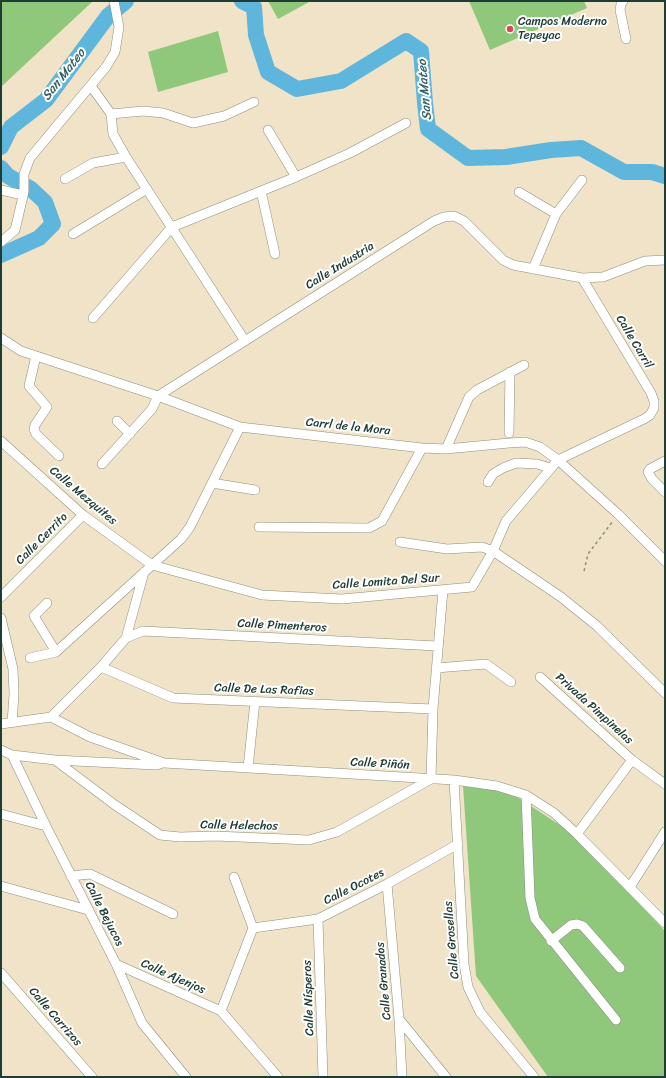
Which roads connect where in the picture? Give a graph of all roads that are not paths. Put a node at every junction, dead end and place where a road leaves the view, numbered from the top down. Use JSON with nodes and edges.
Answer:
{"nodes":[{"id":1,"x":114,"y":1,"type":"edge"},
{"id":2,"x":623,"y":1,"type":"edge"},
{"id":3,"x":626,"y":39,"type":"dead end"},
{"id":4,"x":91,"y":86,"type":"junction"},
{"id":5,"x":254,"y":102,"type":"dead end"},
{"id":6,"x":111,"y":114,"type":"junction"},
{"id":7,"x":406,"y":123,"type":"dead end"},
{"id":8,"x":268,"y":130,"type":"dead end"},
{"id":9,"x":126,"y":156,"type":"junction"},
{"id":10,"x":296,"y":177,"type":"junction"},
{"id":11,"x":66,"y":179,"type":"dead end"},
{"id":12,"x":582,"y":180,"type":"dead end"},
{"id":13,"x":147,"y":189,"type":"junction"},
{"id":14,"x":1,"y":190,"type":"edge"},
{"id":15,"x":261,"y":191,"type":"junction"},
{"id":16,"x":519,"y":192,"type":"dead end"},
{"id":17,"x":24,"y":193,"type":"junction"},
{"id":18,"x":556,"y":214,"type":"junction"},
{"id":19,"x":172,"y":227,"type":"junction"},
{"id":20,"x":72,"y":234,"type":"dead end"},
{"id":21,"x":1,"y":242,"type":"edge"},
{"id":22,"x":275,"y":254,"type":"dead end"},
{"id":23,"x":665,"y":260,"type":"edge"},
{"id":24,"x":533,"y":269,"type":"junction"},
{"id":25,"x":582,"y":278,"type":"junction"},
{"id":26,"x":93,"y":318,"type":"dead end"},
{"id":27,"x":244,"y":341,"type":"junction"},
{"id":28,"x":3,"y":342,"type":"edge"},
{"id":29,"x":36,"y":356,"type":"junction"},
{"id":30,"x":524,"y":365,"type":"dead end"},
{"id":31,"x":510,"y":372,"type":"junction"},
{"id":32,"x":158,"y":396,"type":"junction"},
{"id":33,"x":117,"y":422,"type":"dead end"},
{"id":34,"x":240,"y":427,"type":"junction"},
{"id":35,"x":509,"y":433,"type":"dead end"},
{"id":36,"x":130,"y":434,"type":"junction"},
{"id":37,"x":1,"y":441,"type":"edge"},
{"id":38,"x":422,"y":448,"type":"junction"},
{"id":39,"x":446,"y":449,"type":"junction"},
{"id":40,"x":59,"y":456,"type":"dead end"},
{"id":41,"x":558,"y":460,"type":"junction"},
{"id":42,"x":665,"y":461,"type":"edge"},
{"id":43,"x":102,"y":464,"type":"dead end"},
{"id":44,"x":551,"y":468,"type":"junction"},
{"id":45,"x":488,"y":482,"type":"dead end"},
{"id":46,"x":212,"y":483,"type":"junction"},
{"id":47,"x":255,"y":490,"type":"dead end"},
{"id":48,"x":665,"y":492,"type":"edge"},
{"id":49,"x":84,"y":515,"type":"junction"},
{"id":50,"x":259,"y":527,"type":"dead end"},
{"id":51,"x":400,"y":542,"type":"dead end"},
{"id":52,"x":493,"y":551,"type":"junction"},
{"id":53,"x":665,"y":561,"type":"edge"},
{"id":54,"x":152,"y":564,"type":"junction"},
{"id":55,"x":144,"y":572,"type":"junction"},
{"id":56,"x":443,"y":590,"type":"junction"},
{"id":57,"x":1,"y":597,"type":"edge"},
{"id":58,"x":47,"y":603,"type":"dead end"},
{"id":59,"x":1,"y":618,"type":"edge"},
{"id":60,"x":126,"y":638,"type":"junction"},
{"id":61,"x":437,"y":646,"type":"junction"},
{"id":62,"x":56,"y":652,"type":"junction"},
{"id":63,"x":30,"y":658,"type":"dead end"},
{"id":64,"x":101,"y":667,"type":"junction"},
{"id":65,"x":436,"y":668,"type":"junction"},
{"id":66,"x":540,"y":676,"type":"dead end"},
{"id":67,"x":511,"y":682,"type":"dead end"},
{"id":68,"x":665,"y":693,"type":"edge"},
{"id":69,"x":255,"y":701,"type":"junction"},
{"id":70,"x":433,"y":709,"type":"junction"},
{"id":71,"x":51,"y":717,"type":"junction"},
{"id":72,"x":12,"y":723,"type":"junction"},
{"id":73,"x":1,"y":724,"type":"edge"},
{"id":74,"x":1,"y":750,"type":"edge"},
{"id":75,"x":12,"y":755,"type":"junction"},
{"id":76,"x":55,"y":760,"type":"junction"},
{"id":77,"x":632,"y":760,"type":"junction"},
{"id":78,"x":164,"y":763,"type":"junction"},
{"id":79,"x":248,"y":768,"type":"junction"},
{"id":80,"x":431,"y":779,"type":"junction"},
{"id":81,"x":454,"y":780,"type":"junction"},
{"id":82,"x":665,"y":784,"type":"edge"},
{"id":83,"x":526,"y":795,"type":"junction"},
{"id":84,"x":1,"y":814,"type":"edge"},
{"id":85,"x":46,"y":826,"type":"junction"},
{"id":86,"x":665,"y":832,"type":"edge"},
{"id":87,"x":577,"y":834,"type":"junction"},
{"id":88,"x":458,"y":844,"type":"junction"},
{"id":89,"x":71,"y":876,"type":"junction"},
{"id":90,"x":234,"y":877,"type":"dead end"},
{"id":91,"x":387,"y":884,"type":"junction"},
{"id":92,"x":1,"y":886,"type":"edge"},
{"id":93,"x":630,"y":887,"type":"junction"},
{"id":94,"x":88,"y":910,"type":"junction"},
{"id":95,"x":174,"y":914,"type":"dead end"},
{"id":96,"x":318,"y":919,"type":"junction"},
{"id":97,"x":665,"y":923,"type":"edge"},
{"id":98,"x":253,"y":928,"type":"junction"},
{"id":99,"x":551,"y":940,"type":"junction"},
{"id":100,"x":116,"y":964,"type":"junction"},
{"id":101,"x":620,"y":968,"type":"dead end"},
{"id":102,"x":1,"y":973,"type":"edge"},
{"id":103,"x":221,"y":1011,"type":"junction"},
{"id":104,"x":399,"y":1019,"type":"junction"},
{"id":105,"x":616,"y":1020,"type":"dead end"},
{"id":106,"x":92,"y":1077,"type":"edge"},
{"id":107,"x":186,"y":1077,"type":"edge"},
{"id":108,"x":278,"y":1077,"type":"edge"},
{"id":109,"x":323,"y":1077,"type":"edge"},
{"id":110,"x":402,"y":1077,"type":"edge"},
{"id":111,"x":446,"y":1077,"type":"edge"},
{"id":112,"x":534,"y":1077,"type":"edge"}],
"edges":[{"from":1,"to":4,"type":"street"},
{"from":2,"to":3,"type":"street"},
{"from":4,"to":6,"type":"street"},
{"from":4,"to":17,"type":"street"},
{"from":5,"to":6,"type":"street"},
{"from":6,"to":9,"type":"street"},
{"from":7,"to":10,"type":"street"},
{"from":8,"to":10,"type":"street"},
{"from":9,"to":11,"type":"street"},
{"from":9,"to":13,"type":"street"},
{"from":10,"to":15,"type":"street"},
{"from":12,"to":18,"type":"street"},
{"from":13,"to":19,"type":"street"},
{"from":13,"to":20,"type":"street"},
{"from":14,"to":17,"type":"street"},
{"from":15,"to":19,"type":"street"},
{"from":15,"to":22,"type":"street"},
{"from":16,"to":18,"type":"street"},
{"from":17,"to":21,"type":"street"},
{"from":18,"to":24,"type":"street"},
{"from":19,"to":26,"type":"street"},
{"from":19,"to":27,"type":"street"},
{"from":23,"to":25,"type":"street","name":"Calle Industria"},
{"from":24,"to":25,"type":"street","name":"Calle Industria"},
{"from":24,"to":27,"type":"street","name":"Calle Industria"},
{"from":25,"to":41,"type":"street","name":"Calle Carril"},
{"from":27,"to":32,"type":"street","name":"Calle Industria"},
{"from":28,"to":29,"type":"street","name":"Carrl de la Mora"},
{"from":29,"to":32,"type":"street","name":"Carrl de la Mora"},
{"from":29,"to":40,"type":"street"},
{"from":30,"to":31,"type":"street"},
{"from":31,"to":35,"type":"street"},
{"from":31,"to":39,"type":"street"},
{"from":32,"to":34,"type":"street","name":"Carrl de la Mora"},
{"from":32,"to":36,"type":"street"},
{"from":33,"to":36,"type":"street"},
{"from":34,"to":38,"type":"street","name":"Carrl de la Mora"},
{"from":34,"to":46,"type":"street"},
{"from":36,"to":43,"type":"street"},
{"from":37,"to":49,"type":"street","name":"Calle Mezquites"},
{"from":38,"to":39,"type":"street","name":"Carrl de la Mora"},
{"from":38,"to":50,"type":"street"},
{"from":39,"to":41,"type":"street","name":"Carrl de la Mora"},
{"from":41,"to":44,"type":"street","name":"Calle Lomita Del Sur"},
{"from":41,"to":53,"type":"street","name":"Carrl de la Mora"},
{"from":42,"to":48,"type":"street"},
{"from":44,"to":45,"type":"street"},
{"from":44,"to":52,"type":"street","name":"Calle Lomita Del Sur"},
{"from":46,"to":47,"type":"street"},
{"from":46,"to":54,"type":"street"},
{"from":49,"to":54,"type":"street","name":"Calle Mezquites"},
{"from":49,"to":57,"type":"street","name":"Calle Cerrito"},
{"from":51,"to":52,"type":"street"},
{"from":52,"to":56,"type":"street","name":"Calle Lomita Del Sur"},
{"from":52,"to":68,"type":"street"},
{"from":54,"to":55,"type":"street"},
{"from":54,"to":56,"type":"street","name":"Calle Lomita Del Sur"},
{"from":55,"to":60,"type":"street"},
{"from":55,"to":62,"type":"street"},
{"from":56,"to":61,"type":"street"},
{"from":58,"to":62,"type":"street"},
{"from":59,"to":72,"type":"street"},
{"from":60,"to":61,"type":"street","name":"Calle Pimenteros"},
{"from":60,"to":64,"type":"street"},
{"from":61,"to":65,"type":"street"},
{"from":62,"to":63,"type":"street"},
{"from":64,"to":69,"type":"street","name":"Calle De Las Rafias"},
{"from":64,"to":71,"type":"street"},
{"from":65,"to":67,"type":"street"},
{"from":65,"to":70,"type":"street"},
{"from":66,"to":77,"type":"street","name":"Privada Pimpinelas"},
{"from":69,"to":70,"type":"street","name":"Calle De Las Rafias"},
{"from":69,"to":79,"type":"street"},
{"from":70,"to":80,"type":"street"},
{"from":71,"to":72,"type":"street"},
{"from":71,"to":78,"type":"street","name":"Calle Piñón"},
{"from":72,"to":73,"type":"street"},
{"from":74,"to":75,"type":"street"},
{"from":75,"to":76,"type":"street"},
{"from":75,"to":85,"type":"street","name":"Calle Bejucos"},
{"from":76,"to":78,"type":"street"},
{"from":76,"to":80,"type":"street","name":"Calle Helechos"},
{"from":77,"to":82,"type":"street","name":"Privada Pimpinelas"},
{"from":77,"to":87,"type":"street"},
{"from":78,"to":79,"type":"street","name":"Calle Piñón"},
{"from":79,"to":80,"type":"street","name":"Calle Piñón"},
{"from":80,"to":81,"type":"street","name":"Calle Piñón"},
{"from":81,"to":83,"type":"street","name":"Calle Piñón"},
{"from":81,"to":88,"type":"street","name":"Calle Grosellas"},
{"from":83,"to":87,"type":"street","name":"Calle Piñón"},
{"from":83,"to":99,"type":"street"},
{"from":84,"to":85,"type":"street"},
{"from":85,"to":89,"type":"street","name":"Calle Bejucos"},
{"from":86,"to":93,"type":"street"},
{"from":87,"to":93,"type":"street","name":"Calle Piñón"},
{"from":88,"to":91,"type":"street","name":"Calle Ocotes"},
{"from":88,"to":112,"type":"street","name":"Calle Grosellas"},
{"from":89,"to":94,"type":"street","name":"Calle Bejucos"},
{"from":89,"to":95,"type":"street"},
{"from":90,"to":98,"type":"street"},
{"from":91,"to":96,"type":"street","name":"Calle Ocotes"},
{"from":91,"to":104,"type":"street","name":"Calle Granados"},
{"from":92,"to":94,"type":"street"},
{"from":93,"to":97,"type":"street","name":"Calle Piñón"},
{"from":94,"to":100,"type":"street","name":"Calle Bejucos"},
{"from":96,"to":98,"type":"street","name":"Calle Ocotes"},
{"from":96,"to":109,"type":"street","name":"Calle Nísperos"},
{"from":98,"to":103,"type":"street"},
{"from":99,"to":101,"type":"street"},
{"from":99,"to":105,"type":"street"},
{"from":100,"to":103,"type":"street","name":"Calle Ajenjos"},
{"from":100,"to":107,"type":"street","name":"Calle Bejucos"},
{"from":102,"to":106,"type":"street","name":"Calle Carrizos"},
{"from":103,"to":108,"type":"street"},
{"from":104,"to":110,"type":"street","name":"Calle Granados"},
{"from":104,"to":111,"type":"street"}]}
